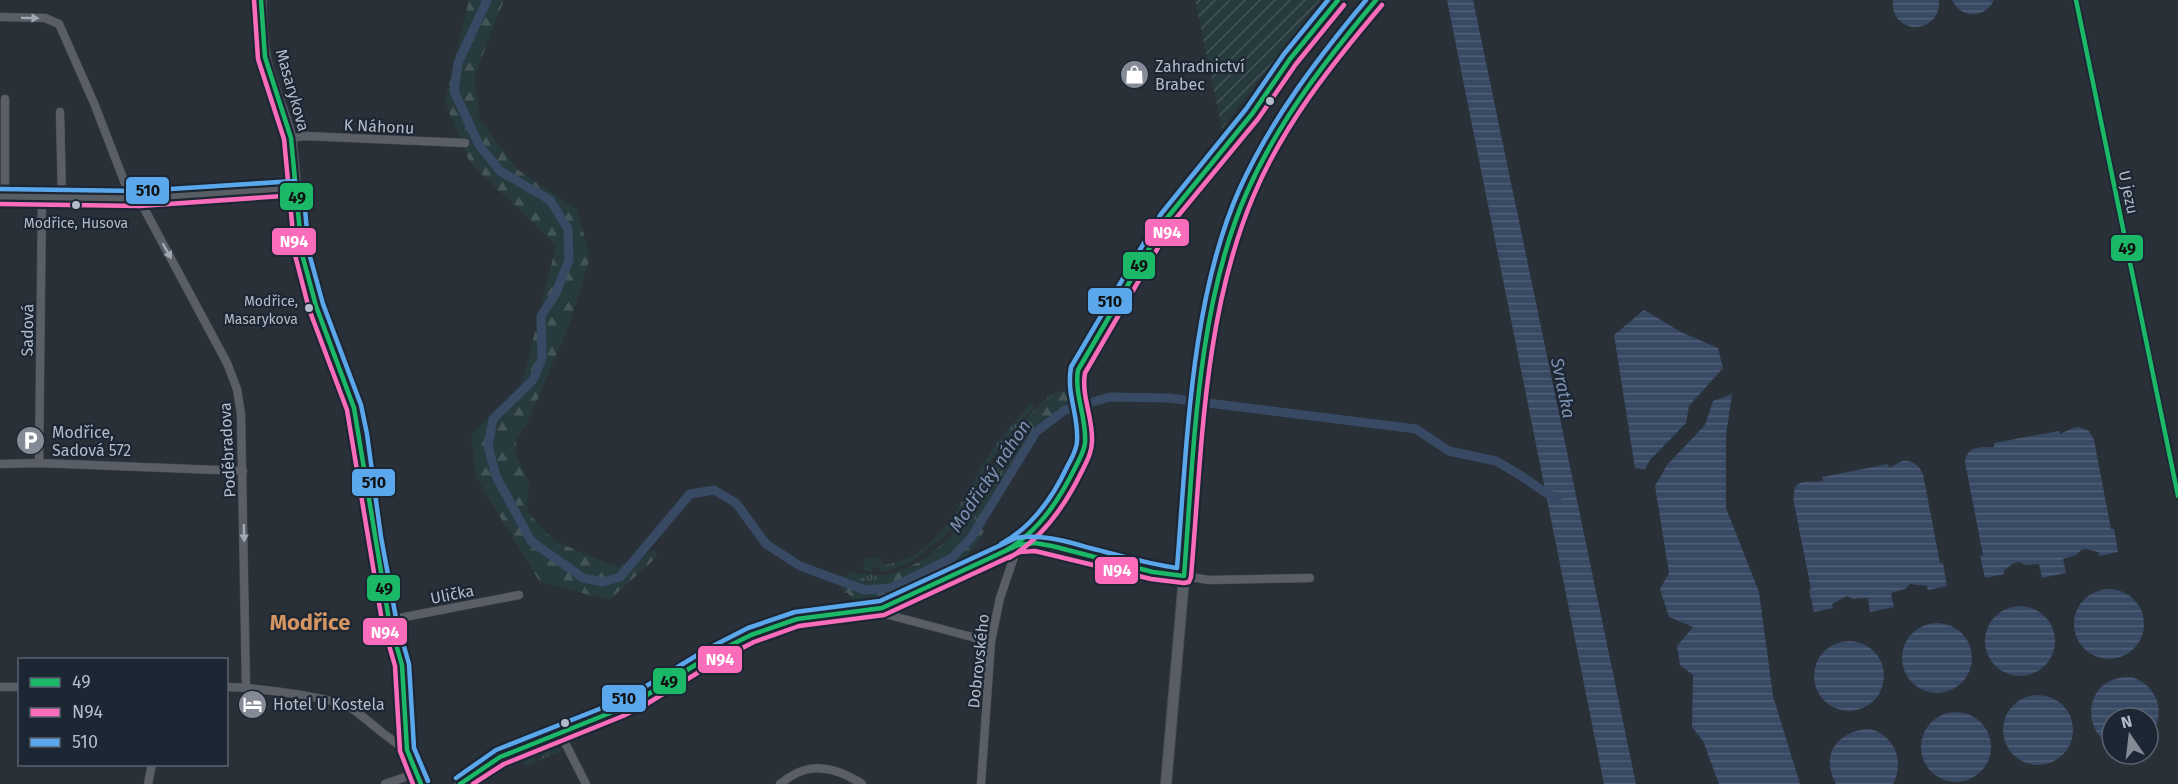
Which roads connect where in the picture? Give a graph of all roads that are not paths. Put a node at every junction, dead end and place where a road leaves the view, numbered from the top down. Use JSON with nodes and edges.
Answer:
{"nodes":[{"id":1,"x":261,"y":0,"type":"edge"},
{"id":2,"x":1338,"y":0,"type":"edge"},
{"id":3,"x":1376,"y":0,"type":"edge"},
{"id":4,"x":2076,"y":0,"type":"edge"},
{"id":5,"x":0,"y":17,"type":"edge"},
{"id":6,"x":5,"y":99,"type":"dead end"},
{"id":7,"x":60,"y":112,"type":"dead end"},
{"id":8,"x":291,"y":138,"type":"junction"},
{"id":9,"x":465,"y":143,"type":"dead end"},
{"id":10,"x":296,"y":188,"type":"junction"},
{"id":11,"x":2,"y":196,"type":"edge"},
{"id":12,"x":42,"y":197,"type":"junction"},
{"id":13,"x":62,"y":197,"type":"junction"},
{"id":14,"x":135,"y":199,"type":"junction"},
{"id":15,"x":39,"y":463,"type":"junction"},
{"id":16,"x":0,"y":464,"type":"edge"},
{"id":17,"x":243,"y":471,"type":"junction"},
{"id":18,"x":2178,"y":496,"type":"edge"},
{"id":19,"x":1018,"y":545,"type":"junction"},
{"id":20,"x":1184,"y":576,"type":"junction"},
{"id":21,"x":1310,"y":578,"type":"dead end"},
{"id":22,"x":519,"y":595,"type":"dead end"},
{"id":23,"x":882,"y":608,"type":"junction"},
{"id":24,"x":389,"y":620,"type":"junction"},
{"id":25,"x":991,"y":642,"type":"junction"},
{"id":26,"x":0,"y":687,"type":"edge"},
{"id":27,"x":18,"y":687,"type":"edge"},
{"id":28,"x":228,"y":687,"type":"edge"},
{"id":29,"x":246,"y":687,"type":"junction"},
{"id":30,"x":560,"y":732,"type":"junction"},
{"id":31,"x":407,"y":750,"type":"junction"},
{"id":32,"x":152,"y":766,"type":"edge"},
{"id":33,"x":419,"y":779,"type":"edge"},
{"id":34,"x":148,"y":784,"type":"edge"},
{"id":35,"x":385,"y":784,"type":"edge"},
{"id":36,"x":460,"y":784,"type":"edge"},
{"id":37,"x":586,"y":784,"type":"edge"},
{"id":38,"x":780,"y":784,"type":"edge"},
{"id":39,"x":862,"y":784,"type":"edge"},
{"id":40,"x":981,"y":784,"type":"edge"},
{"id":41,"x":1166,"y":784,"type":"edge"}],
"edges":[{"from":1,"to":8,"type":"street","name":"Masarykova"},
{"from":2,"to":19,"type":"street"},
{"from":3,"to":20,"type":"street"},
{"from":4,"to":18,"type":"street","name":"U jezu"},
{"from":5,"to":14,"type":"street","name":"Poděbradova","one_way":true},
{"from":6,"to":11,"type":"street"},
{"from":7,"to":13,"type":"street"},
{"from":8,"to":9,"type":"street","name":"K Náhonu"},
{"from":8,"to":10,"type":"street","name":"Masarykova"},
{"from":10,"to":14,"type":"street"},
{"from":10,"to":24,"type":"street","name":"Masarykova"},
{"from":11,"to":12,"type":"street"},
{"from":12,"to":13,"type":"street"},
{"from":12,"to":15,"type":"street","name":"Sadová"},
{"from":13,"to":14,"type":"street"},
{"from":14,"to":17,"type":"street","name":"Poděbradova","one_way":true},
{"from":15,"to":16,"type":"street"},
{"from":15,"to":17,"type":"street"},
{"from":17,"to":29,"type":"street","name":"Poděbradova","one_way":true},
{"from":19,"to":20,"type":"street"},
{"from":19,"to":23,"type":"street"},
{"from":19,"to":25,"type":"street","name":"Dobrovského"},
{"from":20,"to":21,"type":"street"},
{"from":20,"to":41,"type":"street"},
{"from":22,"to":24,"type":"street","name":"Ulička"},
{"from":23,"to":25,"type":"street"},
{"from":23,"to":30,"type":"street"},
{"from":24,"to":31,"type":"street","name":"Masarykova"},
{"from":25,"to":40,"type":"street","name":"Dobrovského"},
{"from":26,"to":27,"type":"street"},
{"from":28,"to":29,"type":"street"},
{"from":29,"to":31,"type":"street"},
{"from":30,"to":36,"type":"street"},
{"from":30,"to":37,"type":"street"},
{"from":31,"to":33,"type":"street"},
{"from":32,"to":34,"type":"street"},
{"from":33,"to":35,"type":"street"},
{"from":38,"to":39,"type":"street"}]}
